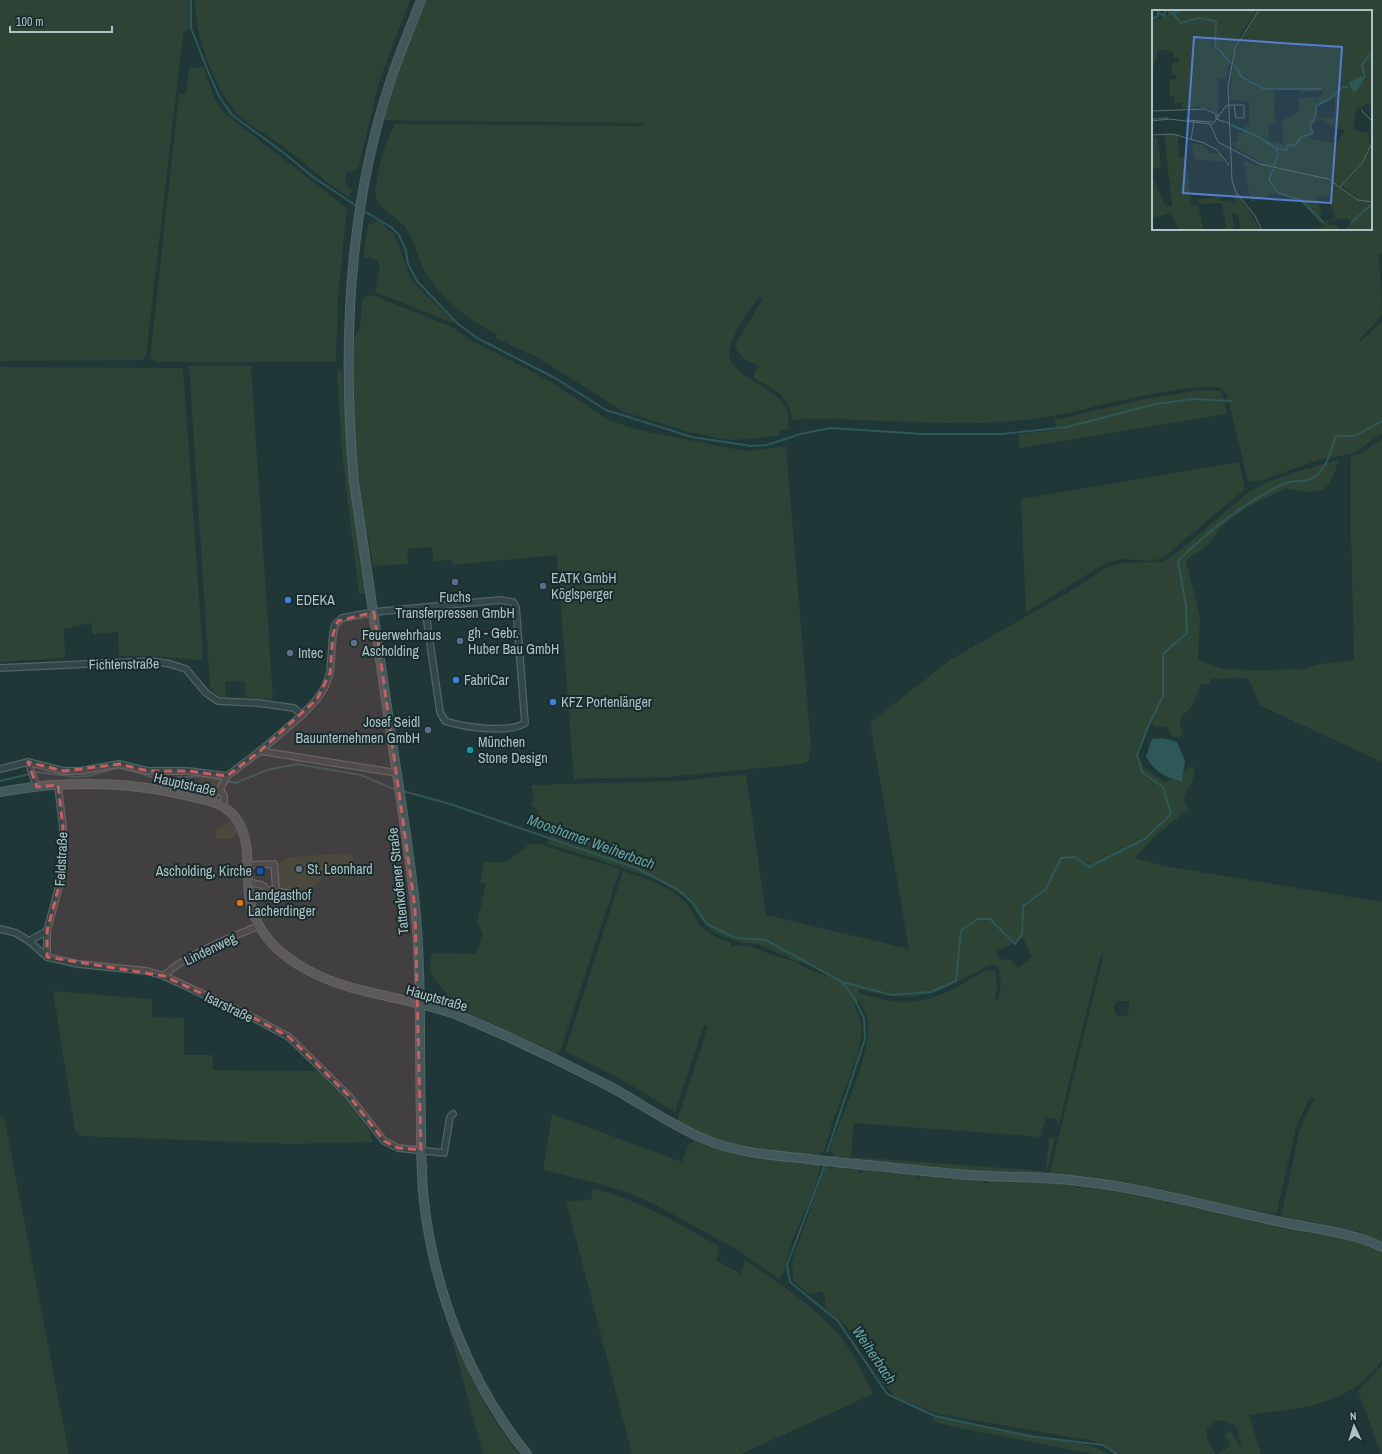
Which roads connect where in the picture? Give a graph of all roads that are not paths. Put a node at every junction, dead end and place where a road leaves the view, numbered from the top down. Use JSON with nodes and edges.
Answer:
{"nodes":[{"id":1,"x":421,"y":0,"type":"edge"},
{"id":2,"x":424,"y":608,"type":"junction"},
{"id":3,"x":374,"y":612,"type":"junction"},
{"id":4,"x":0,"y":668,"type":"edge"},
{"id":5,"x":302,"y":715,"type":"junction"},
{"id":6,"x":260,"y":752,"type":"junction"},
{"id":7,"x":28,"y":762,"type":"junction"},
{"id":8,"x":0,"y":769,"type":"edge"},
{"id":9,"x":397,"y":773,"type":"junction"},
{"id":10,"x":226,"y":779,"type":"junction"},
{"id":11,"x":36,"y":783,"type":"junction"},
{"id":12,"x":58,"y":785,"type":"junction"},
{"id":13,"x":220,"y":789,"type":"junction"},
{"id":14,"x":0,"y":792,"type":"edge"},
{"id":15,"x":210,"y":802,"type":"junction"},
{"id":16,"x":224,"y":807,"type":"junction"},
{"id":17,"x":248,"y":865,"type":"junction"},
{"id":18,"x":248,"y":882,"type":"junction"},
{"id":19,"x":276,"y":890,"type":"junction"},
{"id":20,"x":302,"y":895,"type":"dead end"},
{"id":21,"x":258,"y":926,"type":"junction"},
{"id":22,"x":0,"y":929,"type":"edge"},
{"id":23,"x":47,"y":931,"type":"junction"},
{"id":24,"x":29,"y":941,"type":"junction"},
{"id":25,"x":47,"y":957,"type":"junction"},
{"id":26,"x":164,"y":976,"type":"junction"},
{"id":27,"x":420,"y":1004,"type":"junction"},
{"id":28,"x":453,"y":1114,"type":"dead end"},
{"id":29,"x":421,"y":1150,"type":"junction"},
{"id":30,"x":1382,"y":1247,"type":"edge"},
{"id":31,"x":527,"y":1454,"type":"edge"}],
"edges":[{"from":1,"to":3,"type":"main road","name":"Tattenkofener Straße"},
{"from":2,"to":2,"type":"street"},
{"from":2,"to":3,"type":"street"},
{"from":3,"to":5,"type":"street"},
{"from":3,"to":9,"type":"main road","name":"Tattenkofener Straße"},
{"from":4,"to":5,"type":"street","name":"Fichtenstraße"},
{"from":5,"to":6,"type":"street"},
{"from":6,"to":9,"type":"street"},
{"from":6,"to":10,"type":"street"},
{"from":7,"to":8,"type":"street"},
{"from":7,"to":10,"type":"street"},
{"from":7,"to":11,"type":"street"},
{"from":9,"to":27,"type":"main road","name":"Tattenkofener Straße"},
{"from":10,"to":13,"type":"street"},
{"from":11,"to":12,"type":"main road","name":"Hauptstraße"},
{"from":11,"to":14,"type":"main road","name":"Hauptstraße"},
{"from":12,"to":15,"type":"main road","name":"Hauptstraße"},
{"from":12,"to":23,"type":"street","name":"Feldstraße"},
{"from":13,"to":15,"type":"street"},
{"from":13,"to":16,"type":"street"},
{"from":15,"to":16,"type":"main road","name":"Hauptstraße"},
{"from":16,"to":17,"type":"main road","name":"Hauptstraße"},
{"from":17,"to":18,"type":"main road","name":"Hauptstraße"},
{"from":17,"to":19,"type":"street"},
{"from":18,"to":19,"type":"street"},
{"from":18,"to":21,"type":"main road","name":"Hauptstraße"},
{"from":19,"to":20,"type":"street"},
{"from":21,"to":26,"type":"street","name":"Lindenweg"},
{"from":21,"to":27,"type":"main road","name":"Hauptstraße"},
{"from":22,"to":24,"type":"street","name":"Isarstraße"},
{"from":23,"to":24,"type":"street"},
{"from":23,"to":25,"type":"street","name":"Feldstraße"},
{"from":24,"to":25,"type":"street","name":"Isarstraße"},
{"from":25,"to":26,"type":"street","name":"Isarstraße"},
{"from":26,"to":29,"type":"street","name":"Isarstraße"},
{"from":27,"to":29,"type":"main road","name":"Tattenkofener Straße"},
{"from":27,"to":30,"type":"main road","name":"Hauptstraße"},
{"from":28,"to":29,"type":"street"},
{"from":29,"to":31,"type":"main road","name":"Tattenkofener Straße"}]}
